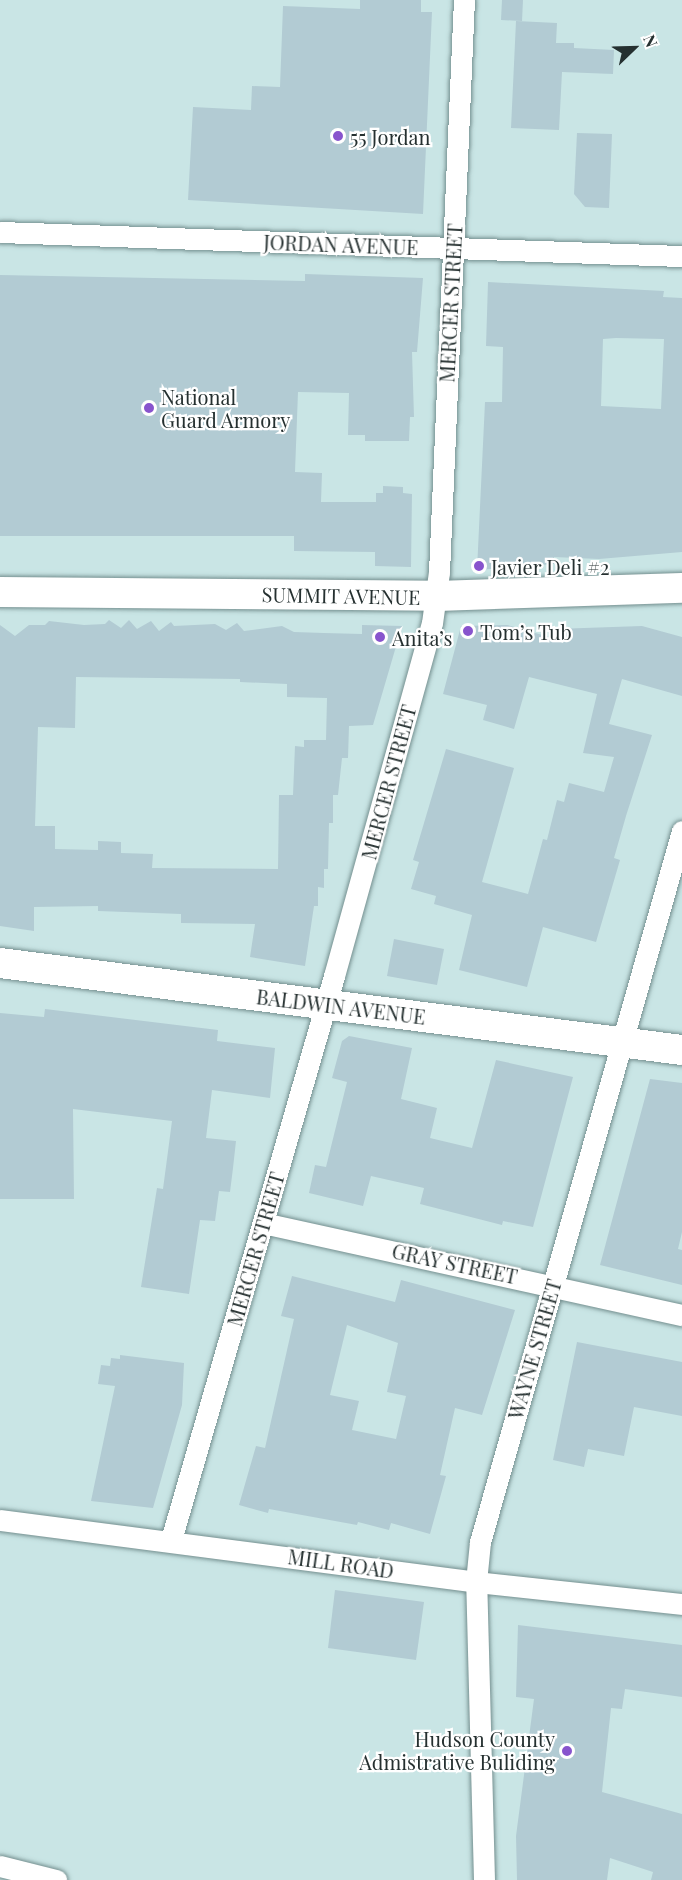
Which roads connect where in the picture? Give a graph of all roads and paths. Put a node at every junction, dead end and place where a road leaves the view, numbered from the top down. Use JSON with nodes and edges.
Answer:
{"nodes":[{"id":1,"x":464,"y":0,"type":"edge"},
{"id":2,"x":0,"y":232,"type":"edge"},
{"id":3,"x":453,"y":248,"type":"junction"},
{"id":4,"x":682,"y":256,"type":"edge"},
{"id":5,"x":682,"y":588,"type":"edge"},
{"id":6,"x":0,"y":592,"type":"edge"},
{"id":7,"x":436,"y":596,"type":"junction"},
{"id":8,"x":682,"y":831,"type":"edge"},
{"id":9,"x":0,"y":963,"type":"edge"},
{"id":10,"x":326,"y":1005,"type":"junction"},
{"id":11,"x":622,"y":1042,"type":"junction"},
{"id":12,"x":682,"y":1050,"type":"edge"},
{"id":13,"x":263,"y":1223,"type":"junction"},
{"id":14,"x":552,"y":1283,"type":"junction"},
{"id":15,"x":682,"y":1315,"type":"edge"},
{"id":16,"x":0,"y":1520,"type":"edge"},
{"id":17,"x":171,"y":1540,"type":"junction"},
{"id":18,"x":476,"y":1582,"type":"junction"},
{"id":19,"x":682,"y":1604,"type":"edge"},
{"id":20,"x":0,"y":1866,"type":"edge"},
{"id":21,"x":56,"y":1880,"type":"edge"},
{"id":22,"x":484,"y":1880,"type":"edge"}],
"edges":[{"from":1,"to":3,"type":"street","name":"MERCER STREET"},
{"from":2,"to":3,"type":"street","name":"JORDAN AVENUE"},
{"from":3,"to":4,"type":"street","name":"JORDAN AVENUE"},
{"from":3,"to":7,"type":"street","name":"MERCER STREET"},
{"from":5,"to":7,"type":"street","name":"SUMMIT AVENUE"},
{"from":6,"to":7,"type":"street","name":"SUMMIT AVENUE"},
{"from":7,"to":10,"type":"street","name":"MERCER STREET"},
{"from":8,"to":11,"type":"street","name":"WAYNE STREET"},
{"from":9,"to":10,"type":"street","name":"BALDWIN AVENUE"},
{"from":10,"to":11,"type":"street","name":"BALDWIN AVENUE"},
{"from":10,"to":13,"type":"street","name":"MERCER STREET"},
{"from":11,"to":12,"type":"street","name":"BALDWIN AVENUE"},
{"from":11,"to":14,"type":"street","name":"WAYNE STREET"},
{"from":13,"to":14,"type":"street","name":"GRAY STREET"},
{"from":13,"to":17,"type":"street","name":"MERCER STREET"},
{"from":14,"to":15,"type":"street","name":"GRAY STREET"},
{"from":14,"to":18,"type":"street","name":"WAYNE STREET"},
{"from":16,"to":17,"type":"street","name":"MILL ROAD"},
{"from":17,"to":18,"type":"street","name":"MILL ROAD"},
{"from":18,"to":19,"type":"street","name":"MILL ROAD"},
{"from":18,"to":22,"type":"street","name":"WAYNE STREET"},
{"from":20,"to":21,"type":"street"}]}
